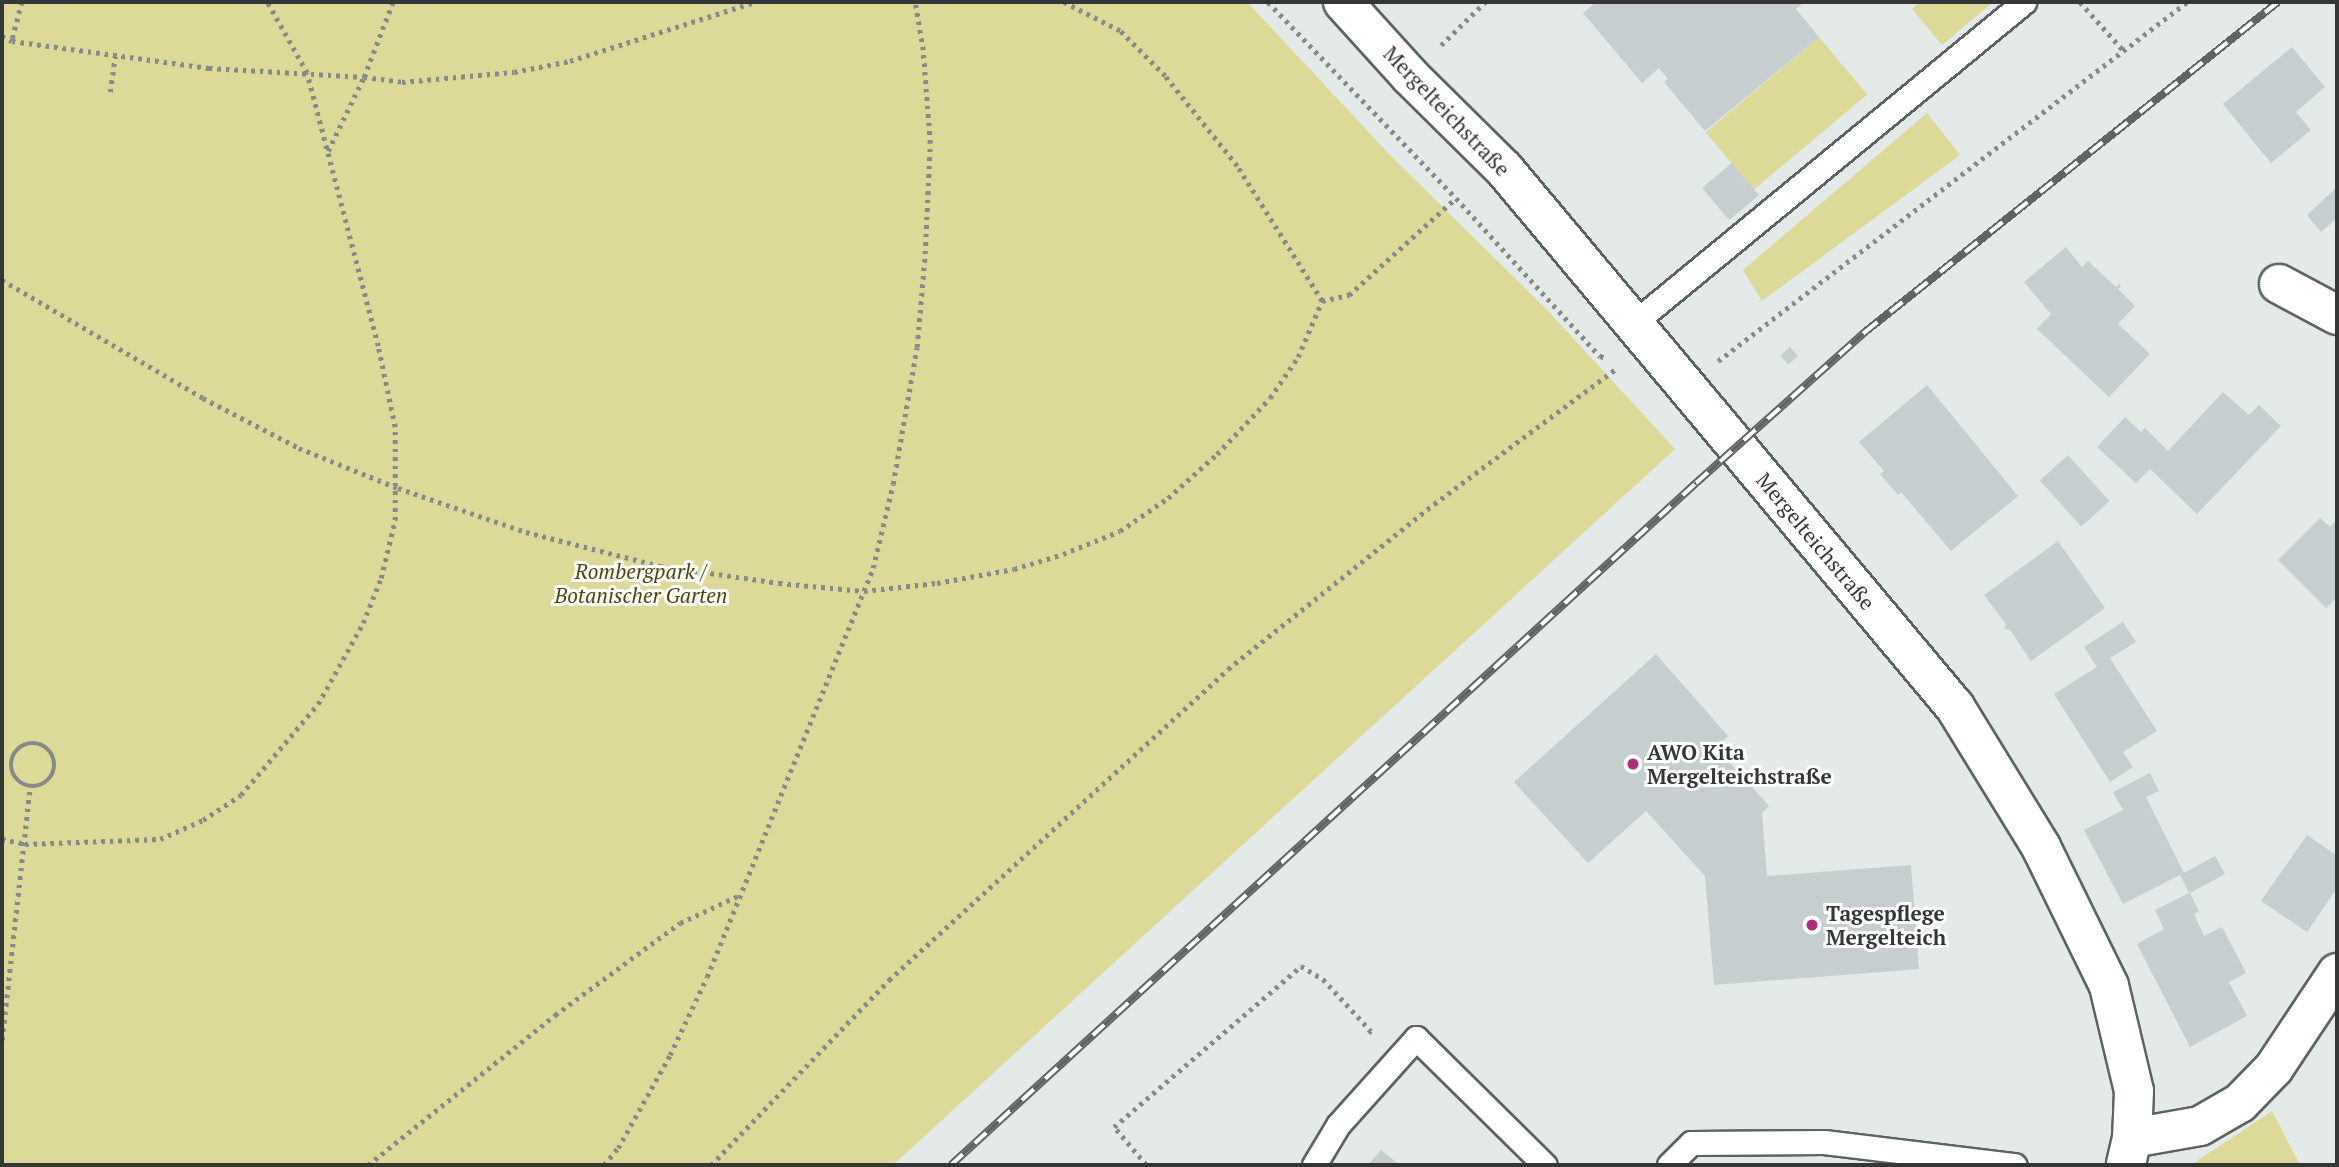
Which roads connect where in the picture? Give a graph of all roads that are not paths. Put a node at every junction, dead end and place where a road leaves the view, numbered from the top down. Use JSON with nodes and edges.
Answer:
{"nodes":[{"id":1,"x":1343,"y":2,"type":"edge"},
{"id":2,"x":2024,"y":2,"type":"edge"},
{"id":3,"x":2279,"y":284,"type":"dead end"},
{"id":4,"x":2337,"y":315,"type":"edge"},
{"id":5,"x":1635,"y":322,"type":"junction"},
{"id":6,"x":2335,"y":979,"type":"edge"},
{"id":7,"x":2129,"y":1152,"type":"edge"},
{"id":8,"x":1314,"y":1165,"type":"edge"},
{"id":9,"x":1545,"y":1165,"type":"edge"},
{"id":10,"x":1669,"y":1165,"type":"edge"},
{"id":11,"x":2014,"y":1165,"type":"edge"}],
"edges":[{"from":1,"to":5,"type":"street","name":"Mergelteichstraße"},
{"from":2,"to":5,"type":"lane"},
{"from":3,"to":4,"type":"street"},
{"from":5,"to":7,"type":"street","name":"Mergelteichstraße"},
{"from":6,"to":7,"type":"street"},
{"from":8,"to":9,"type":"lane"},
{"from":10,"to":11,"type":"lane"}]}
